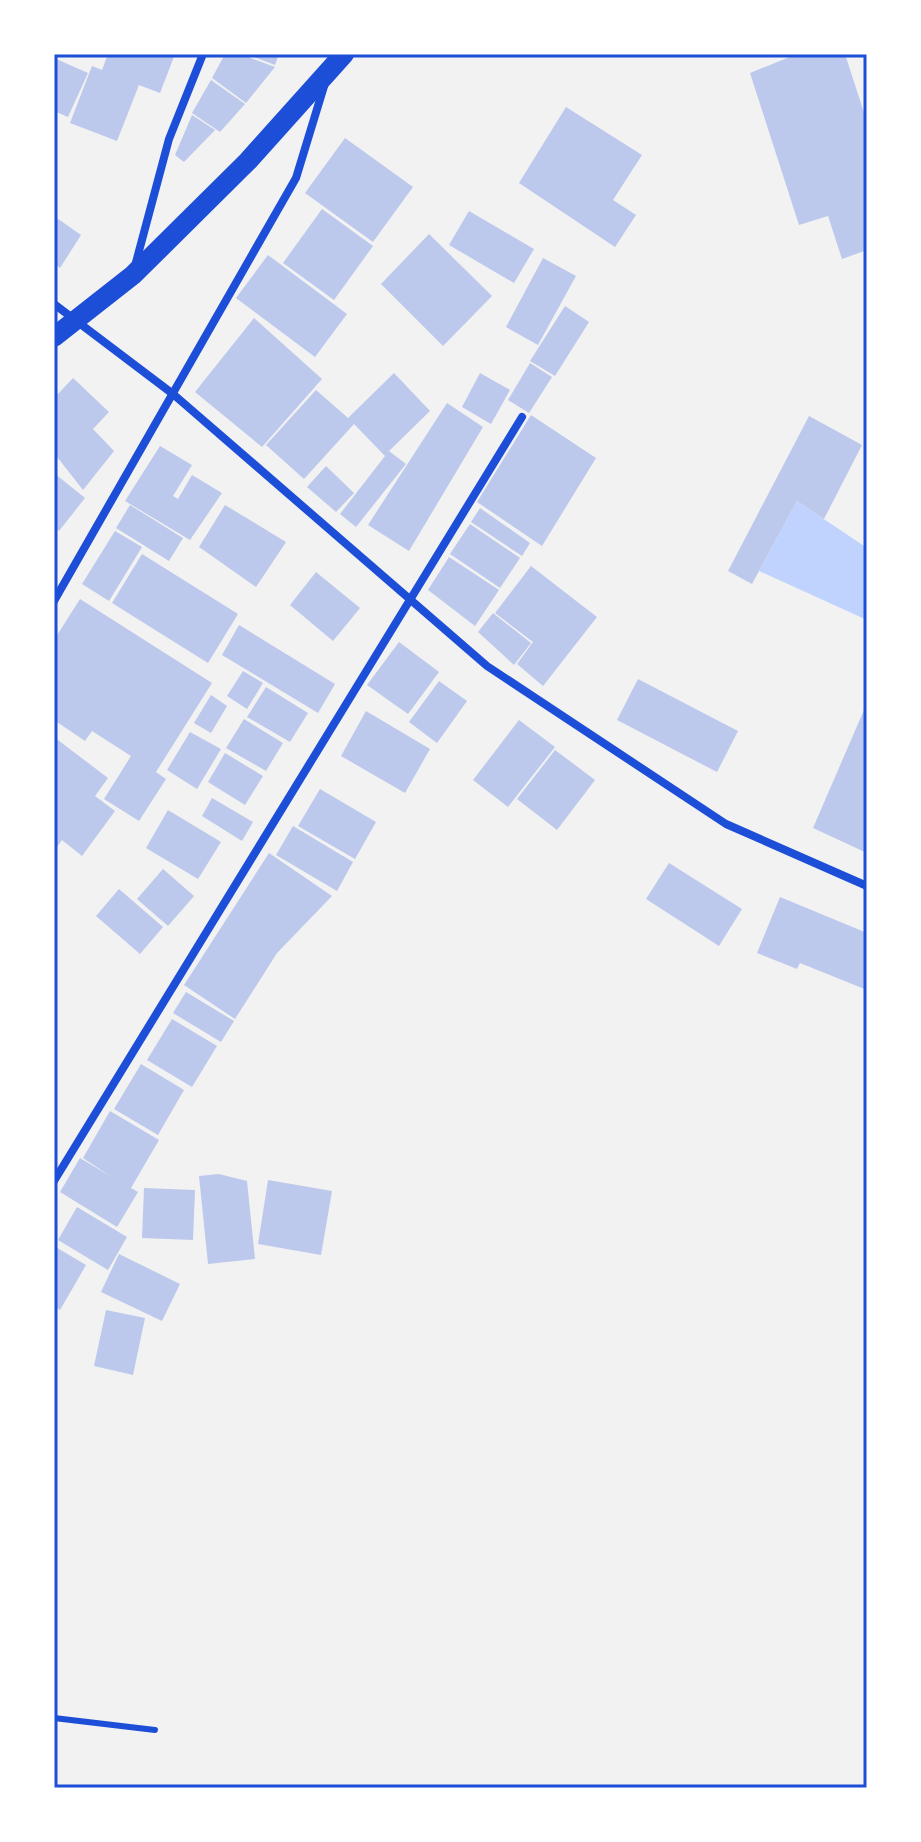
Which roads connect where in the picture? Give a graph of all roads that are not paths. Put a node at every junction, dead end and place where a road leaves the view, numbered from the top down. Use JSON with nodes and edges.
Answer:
{"nodes":[{"id":1,"x":203,"y":54,"type":"edge"},
{"id":2,"x":344,"y":54,"type":"edge"},
{"id":3,"x":328,"y":74,"type":"junction"},
{"id":4,"x":133,"y":275,"type":"junction"},
{"id":5,"x":54,"y":304,"type":"edge"},
{"id":6,"x":73,"y":320,"type":"junction"},
{"id":7,"x":54,"y":337,"type":"edge"},
{"id":8,"x":173,"y":394,"type":"junction"},
{"id":9,"x":522,"y":417,"type":"dead end"},
{"id":10,"x":411,"y":598,"type":"junction"},
{"id":11,"x":54,"y":601,"type":"edge"},
{"id":12,"x":867,"y":886,"type":"edge"},
{"id":13,"x":54,"y":1181,"type":"edge"},
{"id":14,"x":54,"y":1718,"type":"edge"},
{"id":15,"x":155,"y":1730,"type":"dead end"}],
"edges":[{"from":1,"to":4,"type":"street"},
{"from":2,"to":3,"type":"main road"},
{"from":3,"to":4,"type":"main road"},
{"from":3,"to":8,"type":"street"},
{"from":4,"to":6,"type":"main road"},
{"from":5,"to":6,"type":"street"},
{"from":6,"to":7,"type":"main road"},
{"from":6,"to":8,"type":"street"},
{"from":8,"to":10,"type":"street"},
{"from":8,"to":11,"type":"street"},
{"from":9,"to":10,"type":"street"},
{"from":10,"to":12,"type":"street"},
{"from":10,"to":13,"type":"street"},
{"from":14,"to":15,"type":"lane"}]}
